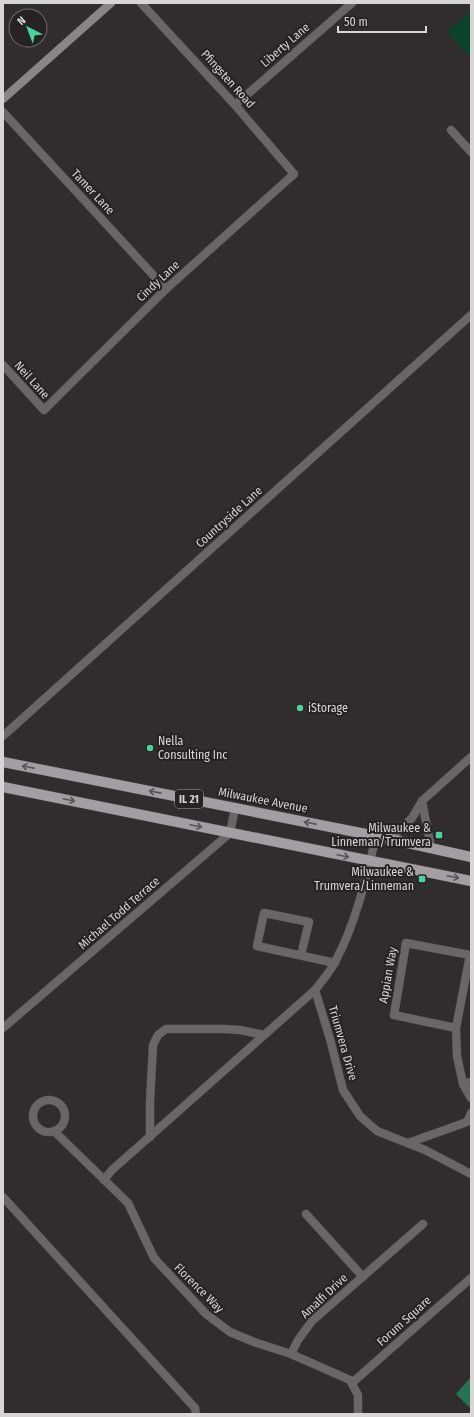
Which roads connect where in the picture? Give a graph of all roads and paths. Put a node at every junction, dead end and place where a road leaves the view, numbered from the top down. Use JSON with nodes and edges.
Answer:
{"nodes":[{"id":1,"x":110,"y":3,"type":"edge"},
{"id":2,"x":141,"y":3,"type":"edge"},
{"id":3,"x":352,"y":3,"type":"edge"},
{"id":4,"x":3,"y":99,"type":"edge"},
{"id":5,"x":235,"y":105,"type":"junction"},
{"id":6,"x":3,"y":112,"type":"edge"},
{"id":7,"x":451,"y":130,"type":"dead end"},
{"id":8,"x":471,"y":152,"type":"edge"},
{"id":9,"x":294,"y":174,"type":"joint"},
{"id":10,"x":166,"y":289,"type":"junction"},
{"id":11,"x":471,"y":315,"type":"edge"},
{"id":12,"x":3,"y":365,"type":"edge"},
{"id":13,"x":44,"y":410,"type":"joint"},
{"id":14,"x":3,"y":736,"type":"edge"},
{"id":15,"x":471,"y":757,"type":"edge"},
{"id":16,"x":3,"y":762,"type":"edge"},
{"id":17,"x":3,"y":787,"type":"edge"},
{"id":18,"x":422,"y":801,"type":"junction"},
{"id":19,"x":235,"y":808,"type":"junction"},
{"id":20,"x":230,"y":833,"type":"junction"},
{"id":21,"x":376,"y":836,"type":"junction"},
{"id":22,"x":390,"y":839,"type":"junction"},
{"id":23,"x":431,"y":848,"type":"junction"},
{"id":24,"x":471,"y":857,"type":"edge"},
{"id":25,"x":370,"y":861,"type":"junction"},
{"id":26,"x":471,"y":881,"type":"edge"},
{"id":27,"x":301,"y":955,"type":"junction"},
{"id":28,"x":335,"y":963,"type":"junction"},
{"id":29,"x":315,"y":990,"type":"junction"},
{"id":30,"x":3,"y":1028,"type":"edge"},
{"id":31,"x":456,"y":1028,"type":"junction"},
{"id":32,"x":264,"y":1035,"type":"junction"},
{"id":33,"x":467,"y":1083,"type":"edge"},
{"id":34,"x":471,"y":1098,"type":"edge"},
{"id":35,"x":471,"y":1113,"type":"edge"},
{"id":36,"x":54,"y":1131,"type":"dead end"},
{"id":37,"x":150,"y":1137,"type":"junction"},
{"id":38,"x":408,"y":1143,"type":"junction"},
{"id":39,"x":471,"y":1174,"type":"edge"},
{"id":40,"x":104,"y":1180,"type":"junction"},
{"id":41,"x":3,"y":1197,"type":"edge"},
{"id":42,"x":306,"y":1214,"type":"dead end"},
{"id":43,"x":423,"y":1224,"type":"dead end"},
{"id":44,"x":363,"y":1277,"type":"junction"},
{"id":45,"x":471,"y":1278,"type":"edge"},
{"id":46,"x":291,"y":1354,"type":"junction"},
{"id":47,"x":353,"y":1382,"type":"junction"},
{"id":48,"x":196,"y":1414,"type":"edge"},
{"id":49,"x":358,"y":1414,"type":"edge"}],
"edges":[{"from":1,"to":4,"type":"main road"},
{"from":2,"to":5,"type":"street","name":"Pfingsten Road"},
{"from":3,"to":5,"type":"street","name":"Liberty Lane"},
{"from":5,"to":9,"type":"street","name":"Pfingsten Road"},
{"from":6,"to":10,"type":"street","name":"Tamer Lane"},
{"from":7,"to":8,"type":"street"},
{"from":9,"to":10,"type":"street","name":"Cindy Lane"},
{"from":10,"to":13,"type":"street","name":"Cindy Lane"},
{"from":11,"to":14,"type":"street","name":"Countryside Lane"},
{"from":12,"to":13,"type":"street","name":"Neil Lane"},
{"from":15,"to":18,"type":"street"},
{"from":19,"to":16,"type":"main road","name":"Milwaukee Avenue","number":"IL 21","one_way":true},
{"from":17,"to":20,"type":"main road","number":"IL 21","one_way":true},
{"from":18,"to":22,"type":"street"},
{"from":18,"to":23,"type":"street"},
{"from":19,"to":20,"type":"street"},
{"from":21,"to":19,"type":"main road","name":"Milwaukee Avenue","number":"IL 21","one_way":true},
{"from":20,"to":25,"type":"main road","number":"IL 21","one_way":true},
{"from":20,"to":30,"type":"street","name":"Michael Todd Terrace"},
{"from":21,"to":22,"type":"main road","name":"Milwaukee Avenue","number":"IL 21"},
{"from":21,"to":25,"type":"street"},
{"from":22,"to":23,"type":"main road","name":"Milwaukee Avenue","number":"IL 21"},
{"from":23,"to":24,"type":"main road","name":"Milwaukee Avenue","number":"IL 21"},
{"from":25,"to":26,"type":"main road","number":"IL 21","one_way":true},
{"from":25,"to":28,"type":"street"},
{"from":27,"to":27,"type":"street"},
{"from":27,"to":28,"type":"street"},
{"from":28,"to":29,"type":"street"},
{"from":29,"to":32,"type":"street"},
{"from":29,"to":38,"type":"street","name":"Triumvera Drive"},
{"from":31,"to":31,"type":"street","name":"Appian Way"},
{"from":31,"to":33,"type":"street","name":"Appian Way"},
{"from":32,"to":37,"type":"street"},
{"from":32,"to":37,"type":"street"},
{"from":33,"to":34,"type":"street","name":"Appian Way"},
{"from":35,"to":38,"type":"street"},
{"from":36,"to":40,"type":"street"},
{"from":37,"to":40,"type":"street"},
{"from":38,"to":39,"type":"street","name":"Triumvera Drive"},
{"from":40,"to":46,"type":"street","name":"Florence Way"},
{"from":41,"to":48,"type":"street"},
{"from":42,"to":44,"type":"street","name":"Amalfi Drive"},
{"from":43,"to":44,"type":"street","name":"Amalfi Drive"},
{"from":44,"to":46,"type":"street","name":"Amalfi Drive"},
{"from":45,"to":47,"type":"street","name":"Forum Square"},
{"from":46,"to":47,"type":"street","name":"Florence Way"},
{"from":47,"to":49,"type":"street"}]}
